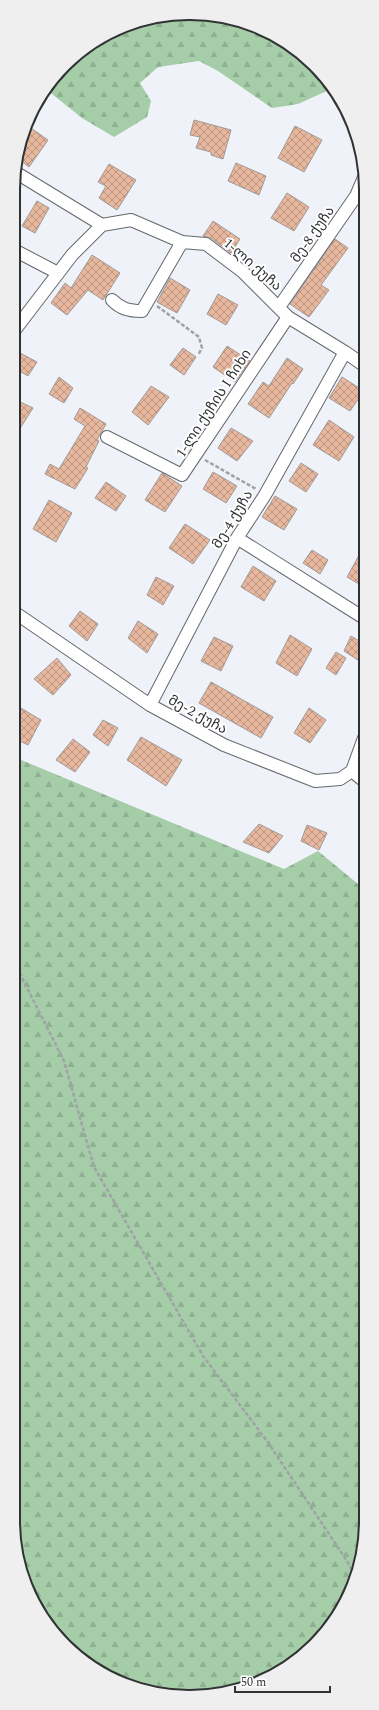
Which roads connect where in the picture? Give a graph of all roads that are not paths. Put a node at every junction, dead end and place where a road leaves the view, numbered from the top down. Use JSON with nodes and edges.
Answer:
{"nodes":[{"id":1,"x":20,"y":176,"type":"edge"},
{"id":2,"x":359,"y":188,"type":"edge"},
{"id":3,"x":102,"y":225,"type":"junction"},
{"id":4,"x":182,"y":242,"type":"junction"},
{"id":5,"x":20,"y":253,"type":"edge"},
{"id":6,"x":58,"y":273,"type":"junction"},
{"id":7,"x":112,"y":300,"type":"dead end"},
{"id":8,"x":279,"y":307,"type":"junction"},
{"id":9,"x":288,"y":317,"type":"junction"},
{"id":10,"x":20,"y":323,"type":"edge"},
{"id":11,"x":345,"y":352,"type":"junction"},
{"id":12,"x":359,"y":362,"type":"edge"},
{"id":13,"x":107,"y":437,"type":"dead end"},
{"id":14,"x":237,"y":538,"type":"junction"},
{"id":15,"x":359,"y":615,"type":"edge"},
{"id":16,"x":20,"y":616,"type":"edge"},
{"id":17,"x":150,"y":705,"type":"junction"},
{"id":18,"x":359,"y":752,"type":"edge"},
{"id":19,"x":352,"y":771,"type":"junction"},
{"id":20,"x":359,"y":777,"type":"edge"}],
"edges":[{"from":1,"to":3,"type":"street"},
{"from":2,"to":8,"type":"street","name":"მე-8 ქუჩა"},
{"from":3,"to":4,"type":"street","name":"1-ლი ქუჩა"},
{"from":3,"to":6,"type":"street"},
{"from":4,"to":7,"type":"street"},
{"from":4,"to":8,"type":"street","name":"1-ლი ქუჩა"},
{"from":5,"to":6,"type":"street"},
{"from":6,"to":10,"type":"street"},
{"from":8,"to":9,"type":"street","name":"1-ლი ქუჩა"},
{"from":9,"to":11,"type":"street","name":"1-ლი ქუჩა"},
{"from":9,"to":13,"type":"street","name":"1-ლი ქუჩის I ჩიხი"},
{"from":11,"to":12,"type":"street","name":"1-ლი ქუჩა"},
{"from":11,"to":14,"type":"street","name":"მე-4 ქუჩა"},
{"from":14,"to":15,"type":"street"},
{"from":14,"to":17,"type":"street","name":"მე-4 ქუჩა"},
{"from":16,"to":17,"type":"street","name":"მე-2 ქუჩა"},
{"from":17,"to":19,"type":"street","name":"მე-2 ქუჩა"},
{"from":18,"to":19,"type":"street"},
{"from":19,"to":20,"type":"street"}]}
